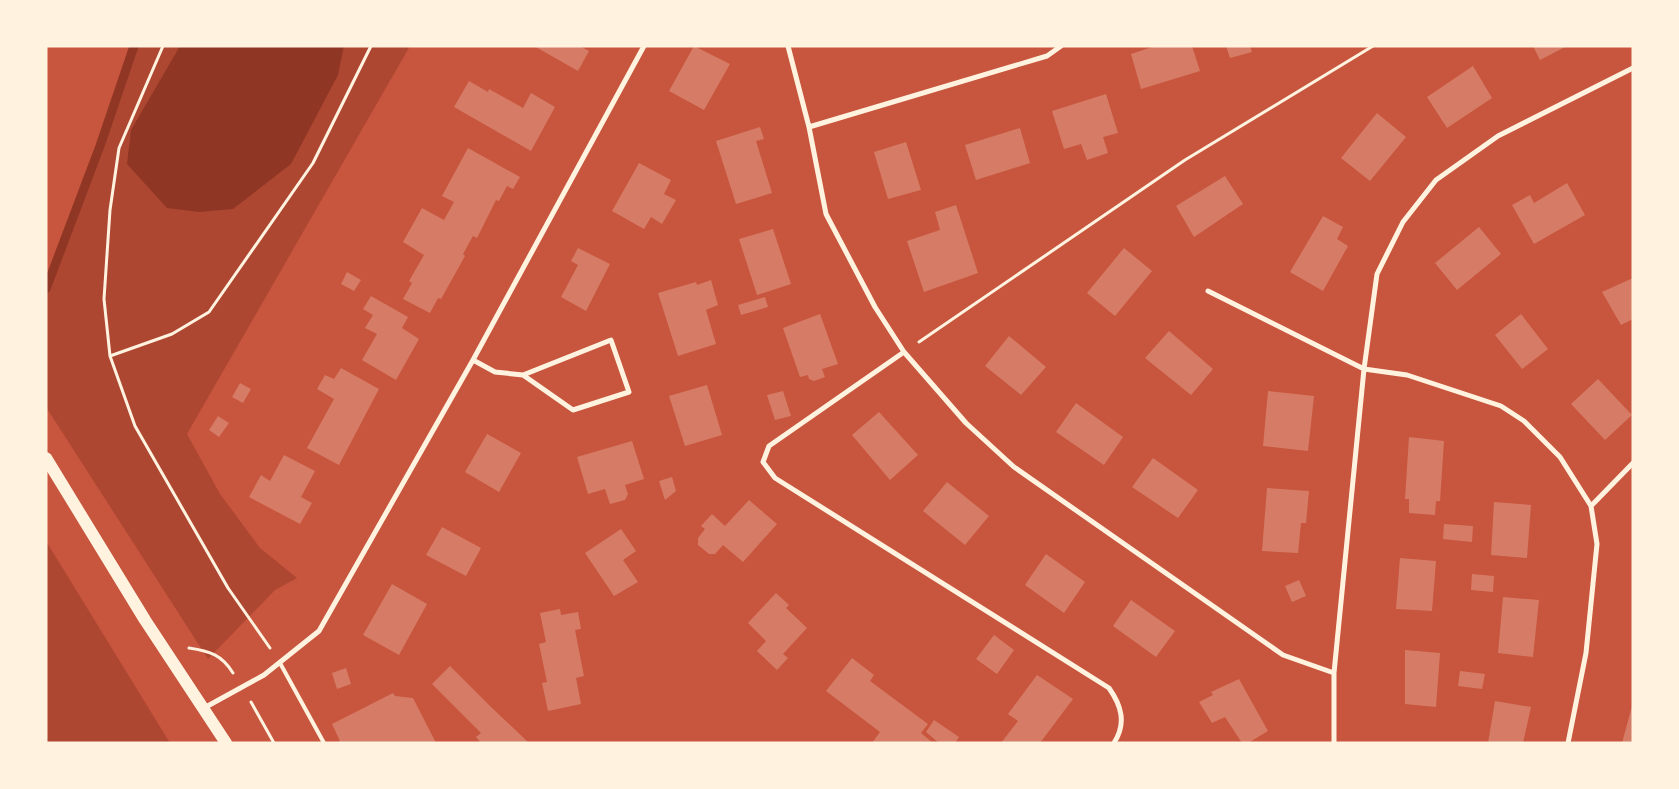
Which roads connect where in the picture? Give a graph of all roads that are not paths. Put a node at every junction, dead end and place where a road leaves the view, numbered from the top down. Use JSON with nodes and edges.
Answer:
{"nodes":[{"id":1,"x":644,"y":46,"type":"edge"},
{"id":2,"x":788,"y":46,"type":"edge"},
{"id":3,"x":1061,"y":46,"type":"edge"},
{"id":4,"x":1633,"y":68,"type":"edge"},
{"id":5,"x":809,"y":127,"type":"junction"},
{"id":6,"x":1208,"y":291,"type":"dead end"},
{"id":7,"x":904,"y":352,"type":"junction"},
{"id":8,"x":473,"y":360,"type":"junction"},
{"id":9,"x":1364,"y":369,"type":"junction"},
{"id":10,"x":523,"y":375,"type":"junction"},
{"id":11,"x":46,"y":458,"type":"edge"},
{"id":12,"x":1633,"y":463,"type":"edge"},
{"id":13,"x":1591,"y":506,"type":"junction"},
{"id":14,"x":280,"y":662,"type":"junction"},
{"id":15,"x":1334,"y":673,"type":"junction"},
{"id":16,"x":204,"y":708,"type":"junction"},
{"id":17,"x":226,"y":743,"type":"edge"},
{"id":18,"x":324,"y":743,"type":"edge"},
{"id":19,"x":1114,"y":743,"type":"edge"},
{"id":20,"x":1334,"y":743,"type":"edge"},
{"id":21,"x":1568,"y":743,"type":"edge"}],
"edges":[{"from":1,"to":8,"type":"street"},
{"from":2,"to":5,"type":"street"},
{"from":3,"to":5,"type":"street"},
{"from":4,"to":9,"type":"street"},
{"from":5,"to":7,"type":"street"},
{"from":6,"to":9,"type":"street"},
{"from":7,"to":15,"type":"street"},
{"from":7,"to":19,"type":"street"},
{"from":8,"to":10,"type":"street"},
{"from":8,"to":14,"type":"street"},
{"from":9,"to":13,"type":"street"},
{"from":9,"to":15,"type":"street"},
{"from":10,"to":10,"type":"street"},
{"from":11,"to":16,"type":"main road"},
{"from":12,"to":13,"type":"street"},
{"from":13,"to":21,"type":"street"},
{"from":14,"to":16,"type":"street"},
{"from":14,"to":18,"type":"lane"},
{"from":15,"to":20,"type":"street"},
{"from":16,"to":17,"type":"main road"}]}
